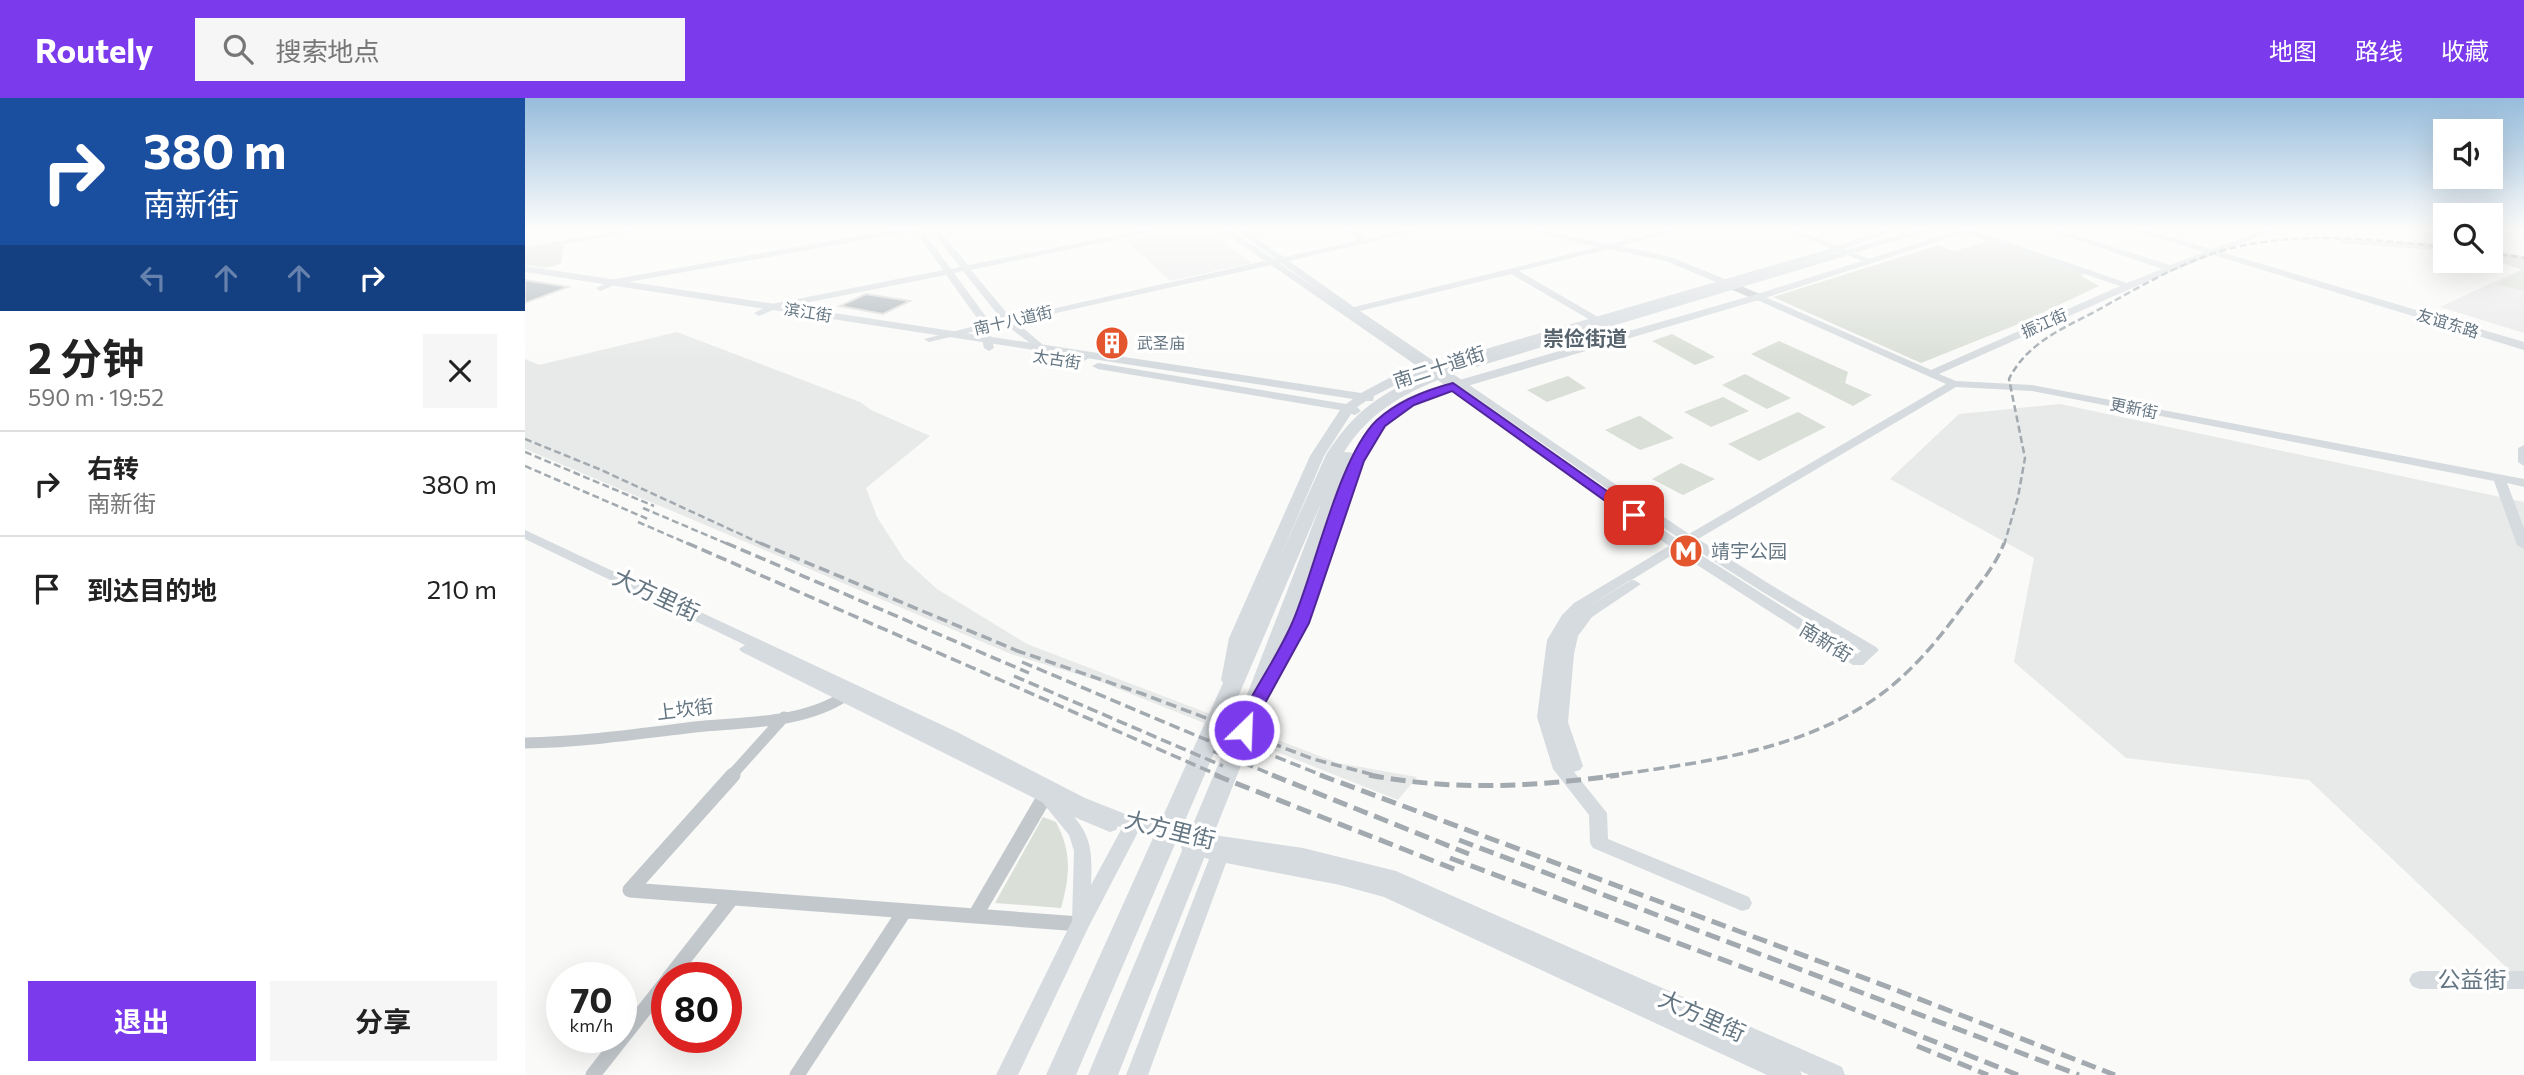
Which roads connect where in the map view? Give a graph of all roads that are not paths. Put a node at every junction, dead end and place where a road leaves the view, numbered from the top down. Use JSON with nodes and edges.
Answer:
{"nodes":[{"id":1,"x":557,"y":274,"type":"edge"},
{"id":2,"x":662,"y":274,"type":"edge"},
{"id":3,"x":942,"y":274,"type":"edge"},
{"id":4,"x":951,"y":274,"type":"edge"},
{"id":5,"x":969,"y":274,"type":"edge"},
{"id":6,"x":1221,"y":274,"type":"edge"},
{"id":7,"x":1295,"y":274,"type":"edge"},
{"id":8,"x":1296,"y":274,"type":"edge"},
{"id":9,"x":1507,"y":274,"type":"edge"},
{"id":10,"x":1517,"y":274,"type":"edge"},
{"id":11,"x":1706,"y":274,"type":"edge"},
{"id":12,"x":1753,"y":274,"type":"edge"},
{"id":13,"x":1778,"y":274,"type":"edge"},
{"id":14,"x":1795,"y":274,"type":"edge"},
{"id":15,"x":1818,"y":274,"type":"edge"},
{"id":16,"x":1829,"y":274,"type":"edge"},
{"id":17,"x":2092,"y":274,"type":"edge"},
{"id":18,"x":2156,"y":274,"type":"edge"},
{"id":19,"x":2289,"y":274,"type":"edge"},
{"id":20,"x":2295,"y":274,"type":"edge"},
{"id":21,"x":525,"y":276,"type":"edge"},
{"id":22,"x":615,"y":282,"type":"junction"},
{"id":23,"x":1724,"y":282,"type":"junction"},
{"id":24,"x":2127,"y":286,"type":"junction"},
{"id":25,"x":600,"y":288,"type":"junction"},
{"id":26,"x":1755,"y":296,"type":"junction"},
{"id":27,"x":772,"y":307,"type":"junction"},
{"id":28,"x":1352,"y":310,"type":"junction"},
{"id":29,"x":759,"y":313,"type":"junction"},
{"id":30,"x":1595,"y":319,"type":"junction"},
{"id":31,"x":1008,"y":321,"type":"junction"},
{"id":32,"x":984,"y":326,"type":"junction"},
{"id":33,"x":949,"y":334,"type":"junction"},
{"id":34,"x":929,"y":339,"type":"junction"},
{"id":35,"x":2524,"y":340,"type":"edge"},
{"id":36,"x":1009,"y":343,"type":"junction"},
{"id":37,"x":988,"y":344,"type":"junction"},
{"id":38,"x":1038,"y":346,"type":"junction"},
{"id":39,"x":2524,"y":346,"type":"edge"},
{"id":40,"x":1084,"y":358,"type":"joint"},
{"id":41,"x":1478,"y":362,"type":"junction"},
{"id":42,"x":1430,"y":369,"type":"junction"},
{"id":43,"x":1930,"y":374,"type":"junction"},
{"id":44,"x":1958,"y":384,"type":"junction"},
{"id":45,"x":1458,"y":385,"type":"junction"},
{"id":46,"x":1364,"y":396,"type":"junction"},
{"id":47,"x":1346,"y":402,"type":"junction"},
{"id":48,"x":1397,"y":409,"type":"junction"},
{"id":49,"x":1381,"y":424,"type":"junction"},
{"id":50,"x":2524,"y":448,"type":"edge"},
{"id":51,"x":2524,"y":462,"type":"edge"},
{"id":52,"x":2499,"y":478,"type":"junction"},
{"id":53,"x":2524,"y":483,"type":"edge"},
{"id":54,"x":525,"y":534,"type":"edge"},
{"id":55,"x":525,"y":542,"type":"edge"},
{"id":56,"x":2524,"y":545,"type":"edge"},
{"id":57,"x":1688,"y":547,"type":"junction"},
{"id":58,"x":845,"y":696,"type":"junction"},
{"id":59,"x":1227,"y":703,"type":"junction"},
{"id":60,"x":1254,"y":705,"type":"junction"},
{"id":61,"x":784,"y":717,"type":"junction"},
{"id":62,"x":525,"y":743,"type":"edge"},
{"id":63,"x":1045,"y":796,"type":"junction"},
{"id":64,"x":1131,"y":828,"type":"junction"},
{"id":65,"x":1220,"y":855,"type":"junction"},
{"id":66,"x":731,"y":899,"type":"junction"},
{"id":67,"x":1742,"y":903,"type":"dead end"},
{"id":68,"x":904,"y":912,"type":"junction"},
{"id":69,"x":975,"y":916,"type":"junction"},
{"id":70,"x":1080,"y":924,"type":"junction"},
{"id":71,"x":682,"y":962,"type":"edge"},
{"id":72,"x":2419,"y":980,"type":"dead end"},
{"id":73,"x":2524,"y":980,"type":"edge"},
{"id":74,"x":651,"y":1002,"type":"edge"},
{"id":75,"x":593,"y":1075,"type":"edge"},
{"id":76,"x":797,"y":1075,"type":"edge"},
{"id":77,"x":1007,"y":1075,"type":"edge"},
{"id":78,"x":1061,"y":1075,"type":"edge"},
{"id":79,"x":1103,"y":1075,"type":"edge"},
{"id":80,"x":1137,"y":1075,"type":"edge"},
{"id":81,"x":1791,"y":1075,"type":"edge"},
{"id":82,"x":1834,"y":1075,"type":"edge"}],
"edges":[{"from":1,"to":22,"type":"main road","name":"滨江街"},
{"from":2,"to":22,"type":"street"},
{"from":3,"to":27,"type":"street"},
{"from":4,"to":32,"type":"street"},
{"from":5,"to":31,"type":"street","name":"太古街"},
{"from":6,"to":31,"type":"street","name":"南十八道街"},
{"from":7,"to":42,"type":"street","name":"南新街"},
{"from":8,"to":28,"type":"street","name":"南新街"},
{"from":9,"to":28,"type":"street"},
{"from":10,"to":30,"type":"street"},
{"from":11,"to":23,"type":"street"},
{"from":12,"to":23,"type":"main road","name":"南二十道街"},
{"from":13,"to":41,"type":"highway"},
{"from":14,"to":60,"type":"highway"},
{"from":15,"to":26,"type":"main road"},
{"from":16,"to":26,"type":"main road"},
{"from":17,"to":24,"type":"street"},
{"from":18,"to":24,"type":"street","name":"振江街"},
{"from":19,"to":39,"type":"highway","name":"友谊东路"},
{"from":20,"to":35,"type":"highway","name":"友谊东路"},
{"from":21,"to":25,"type":"main road","name":"滨江街"},
{"from":22,"to":25,"type":"street"},
{"from":22,"to":27,"type":"main road","name":"滨江街"},
{"from":23,"to":26,"type":"street"},
{"from":23,"to":30,"type":"main road","name":"南二十道街"},
{"from":24,"to":43,"type":"street","name":"振江街"},
{"from":25,"to":29,"type":"main road","name":"滨江街"},
{"from":26,"to":43,"type":"street","name":"更新街"},
{"from":26,"to":45,"type":"main road","name":"南二十道街"},
{"from":27,"to":29,"type":"street"},
{"from":27,"to":33,"type":"main road","name":"滨江街"},
{"from":28,"to":42,"type":"street","name":"南新街"},
{"from":29,"to":34,"type":"main road","name":"滨江街"},
{"from":30,"to":42,"type":"main road","name":"南二十道街"},
{"from":31,"to":32,"type":"street","name":"南十八道街"},
{"from":31,"to":38,"type":"street","name":"太古街"},
{"from":32,"to":33,"type":"street","name":"南十八道街"},
{"from":32,"to":37,"type":"street"},
{"from":33,"to":34,"type":"street","name":"南十八道街"},
{"from":33,"to":37,"type":"main road","name":"滨江街"},
{"from":34,"to":37,"type":"main road","name":"滨江街"},
{"from":36,"to":37,"type":"main road","name":"滨江街"},
{"from":36,"to":38,"type":"main road","name":"太古街"},
{"from":36,"to":40,"type":"street","name":"太古街"},
{"from":37,"to":47,"type":"main road","name":"太古街"},
{"from":38,"to":46,"type":"main road","name":"太古街"},
{"from":40,"to":47,"type":"main road","name":"太古街"},
{"from":41,"to":47,"type":"main road"},
{"from":41,"to":59,"type":"highway"},
{"from":42,"to":45,"type":"street","name":"南新街"},
{"from":42,"to":46,"type":"main road","name":"南二十道街"},
{"from":43,"to":44,"type":"street","name":"更新街"},
{"from":44,"to":52,"type":"street","name":"更新街"},
{"from":44,"to":57,"type":"street"},
{"from":45,"to":48,"type":"main road","name":"南二十道街"},
{"from":45,"to":57,"type":"street","name":"南新街"},
{"from":46,"to":47,"type":"main road","name":"南二十道街"},
{"from":46,"to":48,"type":"main road","name":"太古街"},
{"from":47,"to":49,"type":"main road"},
{"from":47,"to":59,"type":"main road","name":"南二十道街"},
{"from":48,"to":49,"type":"main road","name":"南二十道街"},
{"from":49,"to":60,"type":"main road","name":"南二十道街"},
{"from":50,"to":51,"type":"street"},
{"from":52,"to":53,"type":"street","name":"更新街"},
{"from":52,"to":56,"type":"street"},
{"from":54,"to":64,"type":"street","name":"大方里街"},
{"from":55,"to":58,"type":"street","name":"大方里街"},
{"from":57,"to":57,"type":"street","name":"南新街"},
{"from":57,"to":67,"type":"street"},
{"from":58,"to":61,"type":"street","name":"上坎街"},
{"from":58,"to":63,"type":"street","name":"大方里街"},
{"from":59,"to":78,"type":"highway"},
{"from":60,"to":79,"type":"highway"},
{"from":61,"to":62,"type":"street","name":"上坎街"},
{"from":61,"to":66,"type":"street"},
{"from":63,"to":64,"type":"street","name":"大方里街"},
{"from":63,"to":69,"type":"street"},
{"from":63,"to":70,"type":"street"},
{"from":64,"to":65,"type":"street","name":"大方里街"},
{"from":64,"to":70,"type":"street"},
{"from":64,"to":82,"type":"street","name":"大方里街"},
{"from":65,"to":80,"type":"street"},
{"from":65,"to":81,"type":"street","name":"大方里街"},
{"from":66,"to":68,"type":"street"},
{"from":66,"to":71,"type":"street"},
{"from":68,"to":69,"type":"street"},
{"from":68,"to":76,"type":"street"},
{"from":69,"to":70,"type":"street"},
{"from":70,"to":77,"type":"street"},
{"from":72,"to":73,"type":"street","name":"公益街"},
{"from":74,"to":75,"type":"street"}]}
